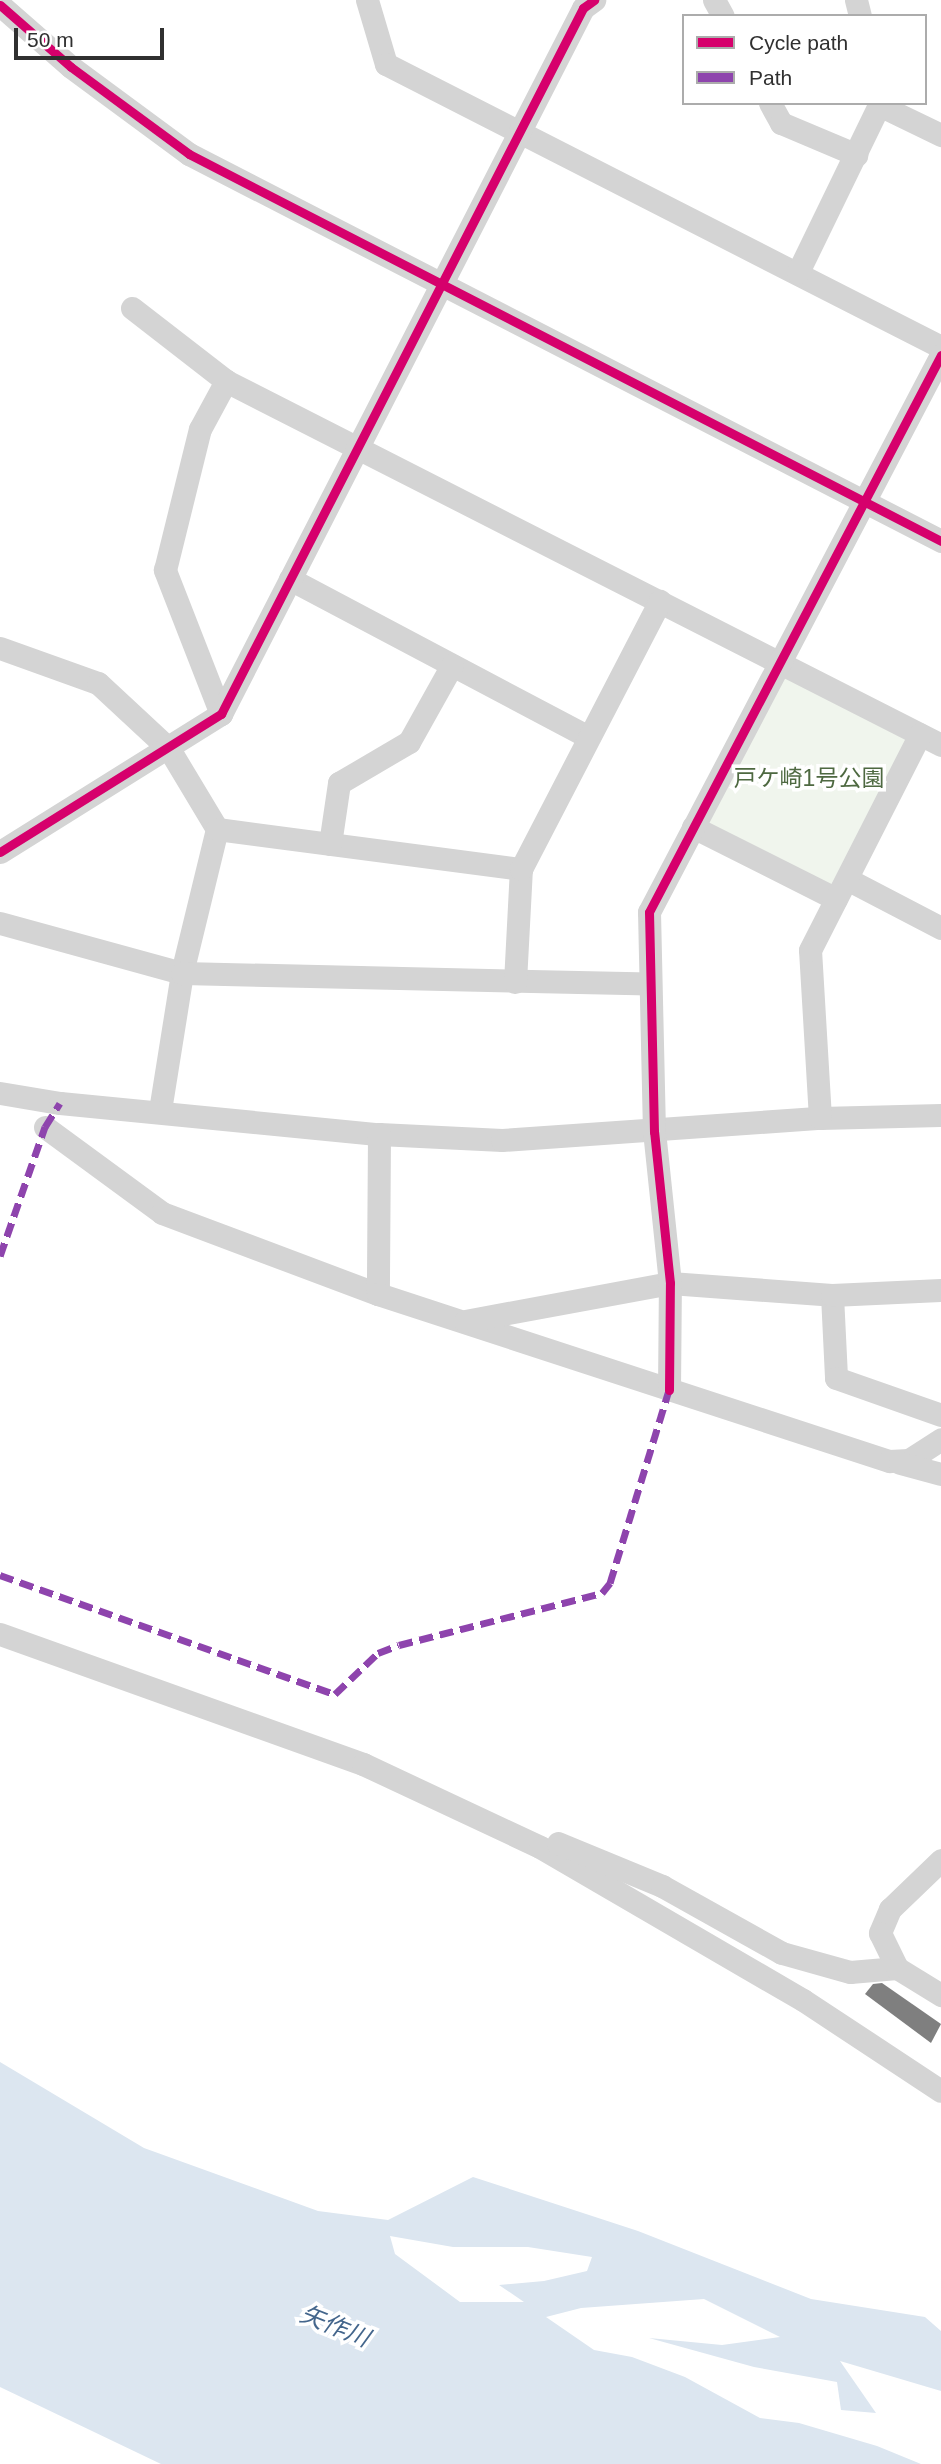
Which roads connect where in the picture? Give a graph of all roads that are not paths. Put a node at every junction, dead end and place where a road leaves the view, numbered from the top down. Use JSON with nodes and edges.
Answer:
{"nodes":[{"id":1,"x":367,"y":0,"type":"edge"},
{"id":2,"x":581,"y":3,"type":"edge"},
{"id":3,"x":0,"y":5,"type":"edge"},
{"id":4,"x":771,"y":105,"type":"edge"},
{"id":5,"x":881,"y":105,"type":"edge"},
{"id":6,"x":518,"y":132,"type":"junction"},
{"id":7,"x":941,"y":135,"type":"edge"},
{"id":8,"x":857,"y":155,"type":"junction"},
{"id":9,"x":798,"y":272,"type":"junction"},
{"id":10,"x":442,"y":284,"type":"junction"},
{"id":11,"x":132,"y":308,"type":"dead end"},
{"id":12,"x":941,"y":347,"type":"edge"},
{"id":13,"x":941,"y":355,"type":"edge"},
{"id":14,"x":226,"y":381,"type":"junction"},
{"id":15,"x":354,"y":448,"type":"junction"},
{"id":16,"x":865,"y":502,"type":"junction"},
{"id":17,"x":941,"y":541,"type":"edge"},
{"id":18,"x":290,"y":579,"type":"junction"},
{"id":19,"x":660,"y":601,"type":"junction"},
{"id":20,"x":0,"y":648,"type":"edge"},
{"id":21,"x":779,"y":662,"type":"junction"},
{"id":22,"x":452,"y":665,"type":"junction"},
{"id":23,"x":221,"y":714,"type":"junction"},
{"id":24,"x":586,"y":736,"type":"junction"},
{"id":25,"x":931,"y":739,"type":"edge"},
{"id":26,"x":169,"y":749,"type":"junction"},
{"id":27,"x":693,"y":827,"type":"junction"},
{"id":28,"x":217,"y":829,"type":"junction"},
{"id":29,"x":330,"y":844,"type":"junction"},
{"id":30,"x":0,"y":852,"type":"edge"},
{"id":31,"x":521,"y":869,"type":"junction"},
{"id":32,"x":841,"y":889,"type":"junction"},
{"id":33,"x":0,"y":923,"type":"edge"},
{"id":34,"x":941,"y":928,"type":"edge"},
{"id":35,"x":182,"y":973,"type":"junction"},
{"id":36,"x":515,"y":982,"type":"junction"},
{"id":37,"x":649,"y":984,"type":"junction"},
{"id":38,"x":0,"y":1093,"type":"edge"},
{"id":39,"x":160,"y":1110,"type":"junction"},
{"id":40,"x":941,"y":1115,"type":"edge"},
{"id":41,"x":820,"y":1118,"type":"junction"},
{"id":42,"x":45,"y":1127,"type":"dead end"},
{"id":43,"x":654,"y":1132,"type":"junction"},
{"id":44,"x":379,"y":1134,"type":"junction"},
{"id":45,"x":670,"y":1283,"type":"junction"},
{"id":46,"x":941,"y":1290,"type":"edge"},
{"id":47,"x":378,"y":1294,"type":"junction"},
{"id":48,"x":832,"y":1296,"type":"junction"},
{"id":49,"x":463,"y":1322,"type":"junction"},
{"id":50,"x":669,"y":1390,"type":"junction"},
{"id":51,"x":941,"y":1415,"type":"edge"},
{"id":52,"x":941,"y":1439,"type":"edge"},
{"id":53,"x":901,"y":1463,"type":"junction"},
{"id":54,"x":941,"y":1474,"type":"edge"},
{"id":55,"x":0,"y":1634,"type":"edge"},
{"id":56,"x":540,"y":1847,"type":"junction"},
{"id":57,"x":941,"y":1860,"type":"edge"},
{"id":58,"x":897,"y":1968,"type":"junction"},
{"id":59,"x":941,"y":1995,"type":"edge"},
{"id":60,"x":941,"y":2091,"type":"edge"}],
"edges":[{"from":1,"to":6,"type":"street"},
{"from":2,"to":6,"type":"street"},
{"from":3,"to":10,"type":"street"},
{"from":4,"to":8,"type":"street"},
{"from":5,"to":7,"type":"street"},
{"from":5,"to":8,"type":"street"},
{"from":6,"to":9,"type":"street"},
{"from":6,"to":10,"type":"street"},
{"from":8,"to":9,"type":"street"},
{"from":9,"to":12,"type":"street"},
{"from":10,"to":15,"type":"street"},
{"from":10,"to":16,"type":"street"},
{"from":11,"to":14,"type":"street"},
{"from":13,"to":16,"type":"street"},
{"from":14,"to":15,"type":"street"},
{"from":14,"to":23,"type":"street"},
{"from":15,"to":18,"type":"street"},
{"from":15,"to":19,"type":"street"},
{"from":16,"to":17,"type":"street"},
{"from":16,"to":21,"type":"street"},
{"from":18,"to":22,"type":"street"},
{"from":18,"to":23,"type":"street"},
{"from":19,"to":21,"type":"street"},
{"from":19,"to":24,"type":"street"},
{"from":20,"to":26,"type":"street"},
{"from":21,"to":25,"type":"street"},
{"from":21,"to":27,"type":"street"},
{"from":22,"to":24,"type":"street"},
{"from":22,"to":29,"type":"street"},
{"from":23,"to":26,"type":"street"},
{"from":24,"to":31,"type":"street"},
{"from":25,"to":32,"type":"street"},
{"from":26,"to":28,"type":"street"},
{"from":26,"to":30,"type":"street"},
{"from":27,"to":32,"type":"street"},
{"from":27,"to":37,"type":"street"},
{"from":28,"to":29,"type":"street"},
{"from":28,"to":35,"type":"street"},
{"from":29,"to":31,"type":"street"},
{"from":31,"to":36,"type":"street"},
{"from":32,"to":34,"type":"street"},
{"from":32,"to":41,"type":"street"},
{"from":33,"to":35,"type":"street"},
{"from":35,"to":36,"type":"street"},
{"from":35,"to":39,"type":"street"},
{"from":36,"to":37,"type":"street"},
{"from":37,"to":43,"type":"street"},
{"from":38,"to":39,"type":"street"},
{"from":39,"to":44,"type":"street"},
{"from":40,"to":41,"type":"street"},
{"from":41,"to":43,"type":"street"},
{"from":42,"to":47,"type":"street"},
{"from":43,"to":44,"type":"street"},
{"from":43,"to":45,"type":"street"},
{"from":44,"to":47,"type":"street"},
{"from":45,"to":48,"type":"street"},
{"from":45,"to":49,"type":"street"},
{"from":45,"to":50,"type":"street"},
{"from":46,"to":48,"type":"street"},
{"from":47,"to":49,"type":"street"},
{"from":48,"to":51,"type":"street"},
{"from":49,"to":50,"type":"street"},
{"from":50,"to":53,"type":"street"},
{"from":52,"to":53,"type":"street"},
{"from":53,"to":54,"type":"street"},
{"from":55,"to":56,"type":"street"},
{"from":56,"to":58,"type":"street"},
{"from":56,"to":60,"type":"street"},
{"from":57,"to":58,"type":"street"},
{"from":58,"to":59,"type":"street"}]}
